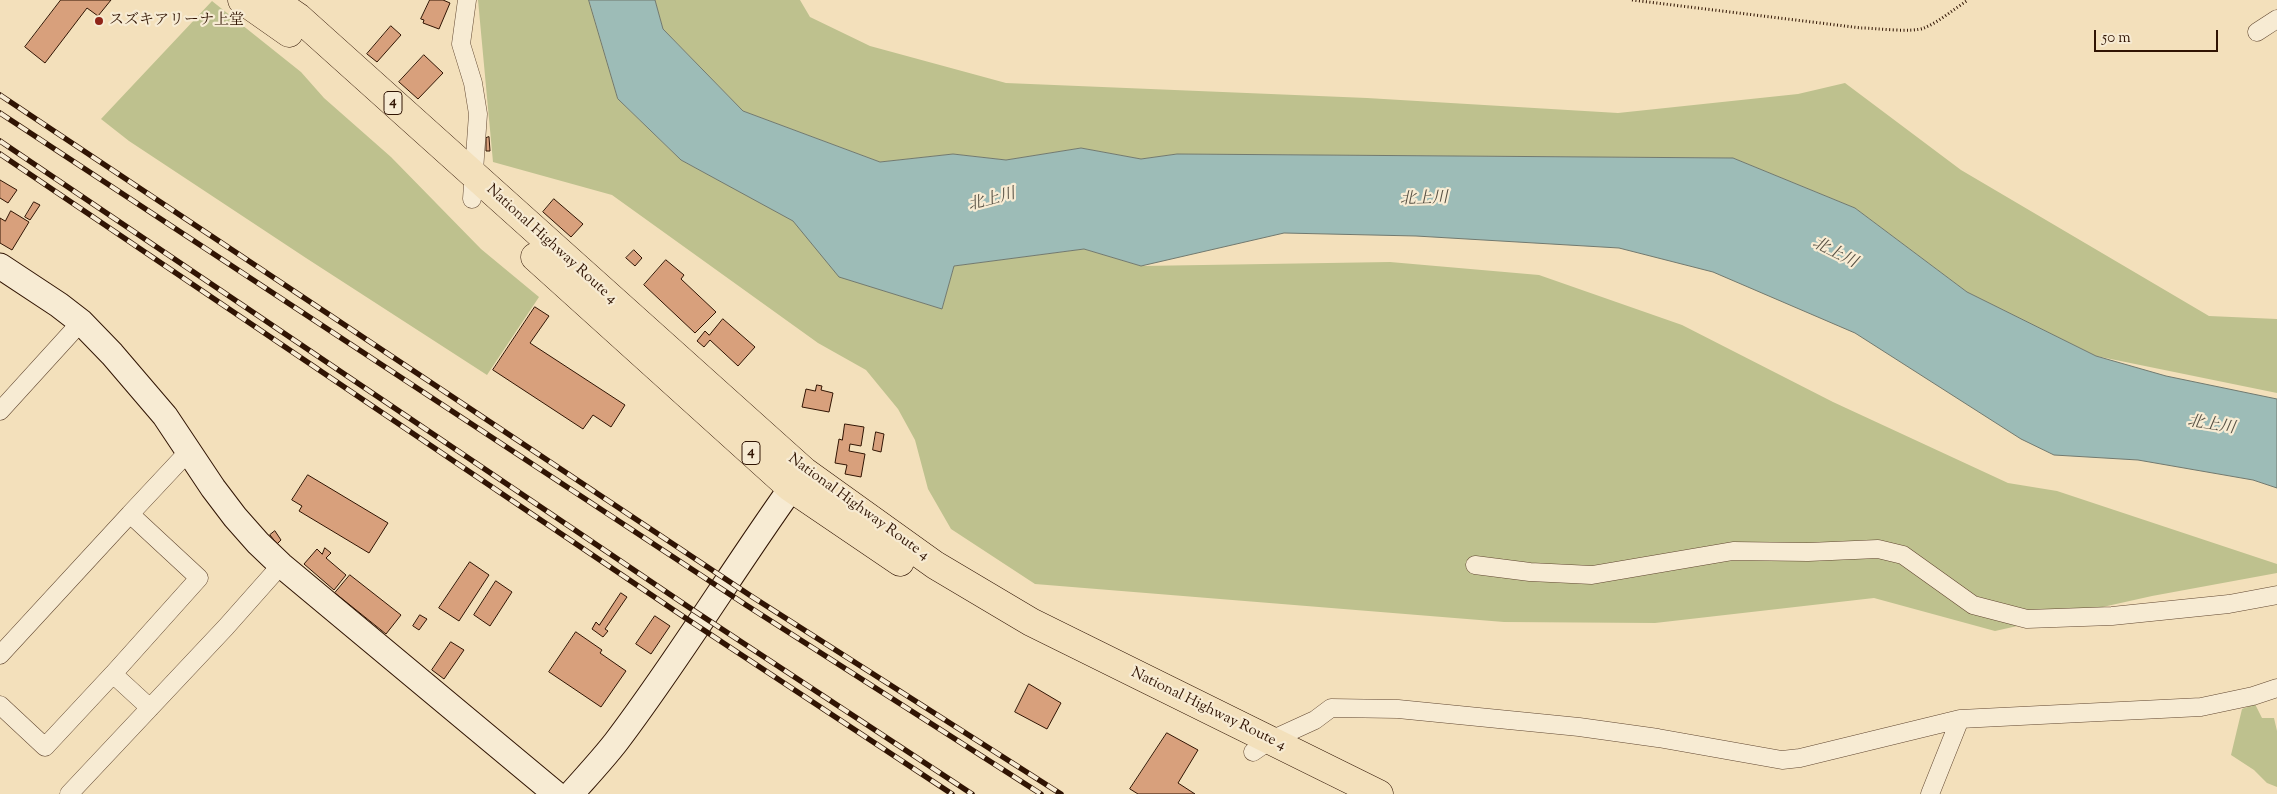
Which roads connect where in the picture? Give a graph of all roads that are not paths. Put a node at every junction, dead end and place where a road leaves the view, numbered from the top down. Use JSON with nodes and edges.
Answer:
{"nodes":[{"id":1,"x":242,"y":0,"type":"edge"},
{"id":2,"x":274,"y":0,"type":"edge"},
{"id":3,"x":467,"y":0,"type":"edge"},
{"id":4,"x":2277,"y":20,"type":"edge"},
{"id":5,"x":2257,"y":32,"type":"dead end"},
{"id":6,"x":472,"y":187,"type":"junction"},
{"id":7,"x":0,"y":266,"type":"edge"},
{"id":8,"x":81,"y":322,"type":"junction"},
{"id":9,"x":0,"y":411,"type":"edge"},
{"id":10,"x":188,"y":452,"type":"junction"},
{"id":11,"x":797,"y":480,"type":"junction"},
{"id":12,"x":130,"y":514,"type":"junction"},
{"id":13,"x":281,"y":565,"type":"junction"},
{"id":14,"x":1475,"y":565,"type":"dead end"},
{"id":15,"x":2277,"y":595,"type":"edge"},
{"id":16,"x":0,"y":654,"type":"edge"},
{"id":17,"x":113,"y":674,"type":"junction"},
{"id":18,"x":2277,"y":688,"type":"edge"},
{"id":19,"x":0,"y":706,"type":"edge"},
{"id":20,"x":150,"y":708,"type":"junction"},
{"id":21,"x":1960,"y":719,"type":"junction"},
{"id":22,"x":1261,"y":746,"type":"junction"},
{"id":23,"x":69,"y":794,"type":"edge"},
{"id":24,"x":556,"y":794,"type":"edge"},
{"id":25,"x":571,"y":794,"type":"edge"},
{"id":26,"x":1339,"y":794,"type":"edge"},
{"id":27,"x":1379,"y":794,"type":"edge"},
{"id":28,"x":1930,"y":794,"type":"edge"}],
"edges":[{"from":1,"to":6,"type":"highway","name":"National Highway Route 4","number":"4"},
{"from":2,"to":6,"type":"highway","name":"National Highway Route 4","number":"4"},
{"from":3,"to":6,"type":"street"},
{"from":4,"to":5,"type":"street"},
{"from":6,"to":11,"type":"highway","name":"National Highway Route 4","number":"4"},
{"from":7,"to":8,"type":"street"},
{"from":8,"to":9,"type":"street"},
{"from":8,"to":10,"type":"street"},
{"from":10,"to":12,"type":"street"},
{"from":10,"to":13,"type":"street"},
{"from":11,"to":22,"type":"highway","name":"National Highway Route 4","number":"4"},
{"from":11,"to":25,"type":"street"},
{"from":12,"to":16,"type":"street"},
{"from":12,"to":17,"type":"street"},
{"from":13,"to":20,"type":"street"},
{"from":13,"to":24,"type":"street"},
{"from":14,"to":15,"type":"street"},
{"from":17,"to":19,"type":"street"},
{"from":17,"to":20,"type":"street"},
{"from":18,"to":21,"type":"street"},
{"from":20,"to":23,"type":"street"},
{"from":21,"to":22,"type":"street"},
{"from":21,"to":28,"type":"street"},
{"from":22,"to":26,"type":"highway","name":"National Highway Route 4","number":"4"},
{"from":22,"to":27,"type":"highway","name":"National Highway Route 4","number":"4"}]}
